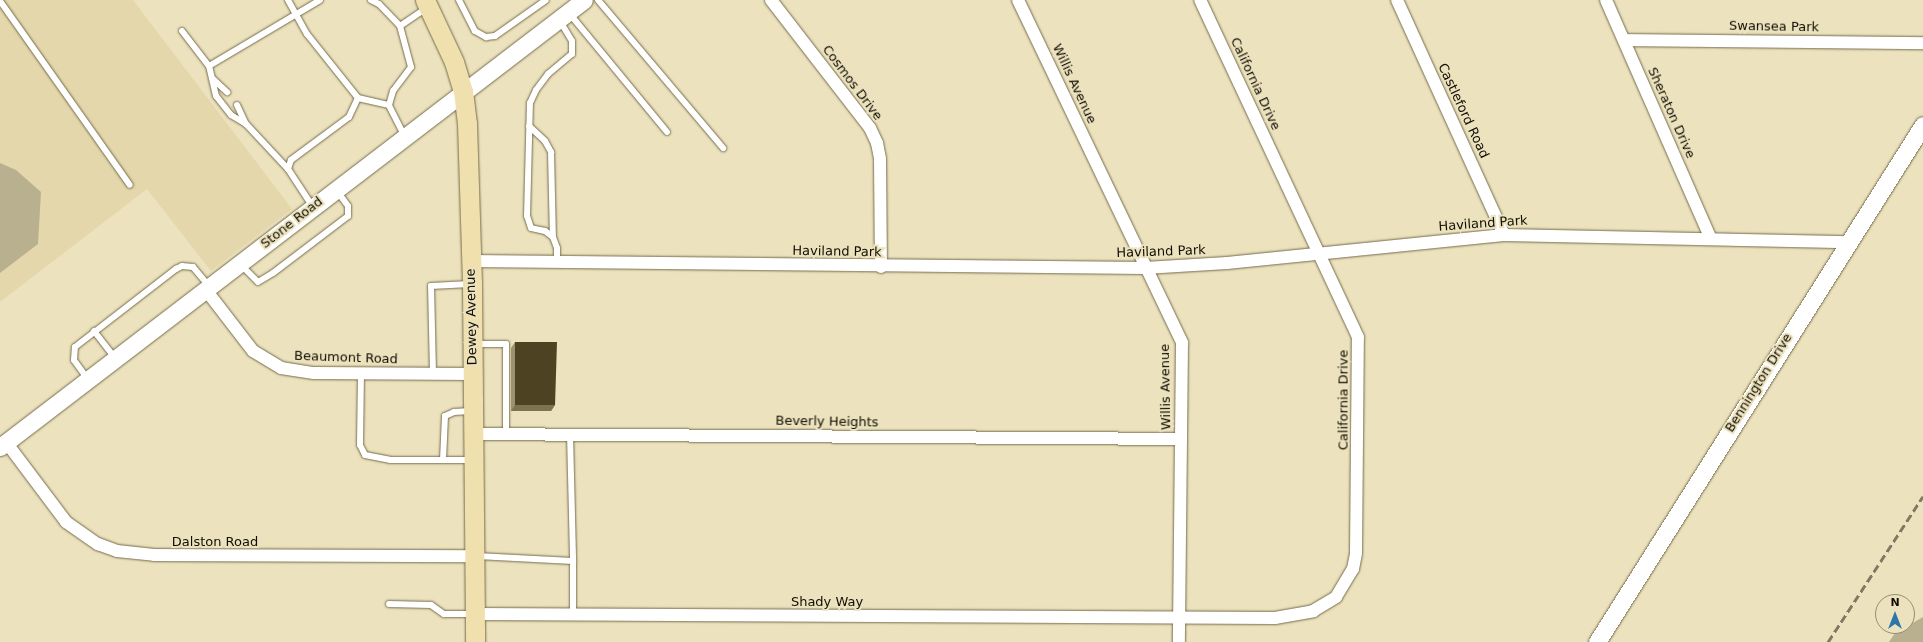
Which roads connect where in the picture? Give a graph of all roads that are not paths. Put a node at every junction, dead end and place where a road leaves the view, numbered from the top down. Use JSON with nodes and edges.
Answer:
{"nodes":[{"id":1,"x":288,"y":0,"type":"edge"},
{"id":2,"x":320,"y":0,"type":"edge"},
{"id":3,"x":371,"y":0,"type":"edge"},
{"id":4,"x":459,"y":0,"type":"edge"},
{"id":5,"x":546,"y":0,"type":"edge"},
{"id":6,"x":584,"y":0,"type":"edge"},
{"id":7,"x":598,"y":0,"type":"edge"},
{"id":8,"x":771,"y":0,"type":"edge"},
{"id":9,"x":1018,"y":0,"type":"edge"},
{"id":10,"x":1200,"y":0,"type":"edge"},
{"id":11,"x":1397,"y":0,"type":"edge"},
{"id":12,"x":1606,"y":0,"type":"edge"},
{"id":13,"x":0,"y":1,"type":"edge"},
{"id":14,"x":426,"y":4,"type":"edge"},
{"id":15,"x":295,"y":13,"type":"junction"},
{"id":16,"x":564,"y":16,"type":"junction"},
{"id":17,"x":400,"y":26,"type":"junction"},
{"id":18,"x":182,"y":31,"type":"dead end"},
{"id":19,"x":1624,"y":40,"type":"junction"},
{"id":20,"x":1923,"y":43,"type":"edge"},
{"id":21,"x":210,"y":66,"type":"junction"},
{"id":22,"x":212,"y":78,"type":"junction"},
{"id":23,"x":463,"y":91,"type":"junction"},
{"id":24,"x":227,"y":92,"type":"dead end"},
{"id":25,"x":358,"y":98,"type":"junction"},
{"id":26,"x":237,"y":105,"type":"dead end"},
{"id":27,"x":389,"y":106,"type":"junction"},
{"id":28,"x":246,"y":124,"type":"junction"},
{"id":29,"x":1923,"y":125,"type":"edge"},
{"id":30,"x":529,"y":126,"type":"junction"},
{"id":31,"x":668,"y":132,"type":"dead end"},
{"id":32,"x":405,"y":136,"type":"junction"},
{"id":33,"x":723,"y":148,"type":"dead end"},
{"id":34,"x":288,"y":169,"type":"junction"},
{"id":35,"x":130,"y":185,"type":"dead end"},
{"id":36,"x":336,"y":190,"type":"junction"},
{"id":37,"x":313,"y":208,"type":"junction"},
{"id":38,"x":1504,"y":235,"type":"junction"},
{"id":39,"x":553,"y":237,"type":"junction"},
{"id":40,"x":1710,"y":237,"type":"junction"},
{"id":41,"x":1850,"y":242,"type":"junction"},
{"id":42,"x":1319,"y":253,"type":"junction"},
{"id":43,"x":471,"y":261,"type":"junction"},
{"id":44,"x":557,"y":262,"type":"junction"},
{"id":45,"x":240,"y":264,"type":"junction"},
{"id":46,"x":881,"y":267,"type":"junction"},
{"id":47,"x":1145,"y":268,"type":"junction"},
{"id":48,"x":472,"y":284,"type":"junction"},
{"id":49,"x":208,"y":289,"type":"junction"},
{"id":50,"x":94,"y":331,"type":"junction"},
{"id":51,"x":472,"y":344,"type":"junction"},
{"id":52,"x":116,"y":359,"type":"junction"},
{"id":53,"x":361,"y":373,"type":"junction"},
{"id":54,"x":432,"y":373,"type":"junction"},
{"id":55,"x":473,"y":374,"type":"junction"},
{"id":56,"x":88,"y":380,"type":"junction"},
{"id":57,"x":473,"y":411,"type":"junction"},
{"id":58,"x":473,"y":434,"type":"junction"},
{"id":59,"x":506,"y":434,"type":"junction"},
{"id":60,"x":570,"y":434,"type":"junction"},
{"id":61,"x":1181,"y":439,"type":"junction"},
{"id":62,"x":3,"y":445,"type":"edge"},
{"id":63,"x":444,"y":460,"type":"junction"},
{"id":64,"x":472,"y":460,"type":"junction"},
{"id":65,"x":473,"y":556,"type":"junction"},
{"id":66,"x":573,"y":561,"type":"junction"},
{"id":67,"x":389,"y":604,"type":"dead end"},
{"id":68,"x":474,"y":614,"type":"junction"},
{"id":69,"x":573,"y":614,"type":"junction"},
{"id":70,"x":1180,"y":619,"type":"junction"},
{"id":71,"x":475,"y":642,"type":"edge"},
{"id":72,"x":1180,"y":642,"type":"edge"},
{"id":73,"x":1597,"y":642,"type":"edge"}],
"edges":[{"from":1,"to":15,"type":"lane"},
{"from":2,"to":15,"type":"lane"},
{"from":3,"to":17,"type":"lane"},
{"from":4,"to":5,"type":"lane"},
{"from":6,"to":16,"type":"street","name":"Stone Road"},
{"from":7,"to":33,"type":"lane"},
{"from":8,"to":46,"type":"street","name":"Cosmos Drive"},
{"from":9,"to":47,"type":"street","name":"Willis Avenue"},
{"from":10,"to":42,"type":"street","name":"California Drive"},
{"from":11,"to":38,"type":"street","name":"Castleford Road"},
{"from":12,"to":19,"type":"street","name":"Sheraton Drive"},
{"from":13,"to":35,"type":"lane"},
{"from":14,"to":17,"type":"lane"},
{"from":14,"to":23,"type":"main road","name":"Dewey Avenue"},
{"from":15,"to":21,"type":"lane"},
{"from":15,"to":25,"type":"lane"},
{"from":16,"to":23,"type":"street","name":"Stone Road"},
{"from":16,"to":30,"type":"lane"},
{"from":16,"to":31,"type":"lane"},
{"from":17,"to":27,"type":"lane"},
{"from":18,"to":21,"type":"lane"},
{"from":19,"to":20,"type":"street","name":"Swansea Park"},
{"from":19,"to":40,"type":"street","name":"Sheraton Drive"},
{"from":21,"to":22,"type":"lane"},
{"from":22,"to":24,"type":"lane"},
{"from":22,"to":28,"type":"lane"},
{"from":23,"to":32,"type":"street","name":"Stone Road"},
{"from":23,"to":43,"type":"main road","name":"Dewey Avenue"},
{"from":25,"to":27,"type":"lane"},
{"from":25,"to":34,"type":"lane"},
{"from":26,"to":28,"type":"lane"},
{"from":27,"to":32,"type":"lane"},
{"from":28,"to":34,"type":"lane"},
{"from":29,"to":41,"type":"street","name":"Bennington Drive"},
{"from":30,"to":39,"type":"lane"},
{"from":30,"to":39,"type":"lane"},
{"from":32,"to":36,"type":"street","name":"Stone Road"},
{"from":34,"to":37,"type":"lane"},
{"from":36,"to":37,"type":"street","name":"Stone Road"},
{"from":36,"to":45,"type":"lane"},
{"from":37,"to":45,"type":"street","name":"Stone Road"},
{"from":38,"to":40,"type":"street","name":"Haviland Park"},
{"from":38,"to":42,"type":"street","name":"Haviland Park"},
{"from":39,"to":44,"type":"lane"},
{"from":40,"to":41,"type":"street","name":"Haviland Park"},
{"from":41,"to":73,"type":"street","name":"Bennington Drive"},
{"from":42,"to":47,"type":"street","name":"Haviland Park"},
{"from":42,"to":70,"type":"street","name":"California Drive"},
{"from":43,"to":44,"type":"street","name":"Haviland Park"},
{"from":43,"to":48,"type":"main road","name":"Dewey Avenue"},
{"from":44,"to":46,"type":"street","name":"Haviland Park"},
{"from":45,"to":49,"type":"street","name":"Stone Road"},
{"from":46,"to":47,"type":"street","name":"Haviland Park"},
{"from":47,"to":61,"type":"street","name":"Willis Avenue"},
{"from":48,"to":51,"type":"main road","name":"Dewey Avenue"},
{"from":48,"to":54,"type":"lane"},
{"from":49,"to":50,"type":"lane"},
{"from":49,"to":52,"type":"street","name":"Stone Road"},
{"from":49,"to":53,"type":"street","name":"Beaumont Road"},
{"from":50,"to":52,"type":"lane"},
{"from":50,"to":56,"type":"lane"},
{"from":51,"to":55,"type":"main road","name":"Dewey Avenue"},
{"from":51,"to":59,"type":"lane"},
{"from":52,"to":56,"type":"street","name":"Stone Road"},
{"from":53,"to":54,"type":"street","name":"Beaumont Road"},
{"from":53,"to":63,"type":"lane"},
{"from":54,"to":55,"type":"street","name":"Beaumont Road"},
{"from":55,"to":57,"type":"main road","name":"Dewey Avenue"},
{"from":56,"to":62,"type":"street","name":"Stone Road"},
{"from":57,"to":58,"type":"main road","name":"Dewey Avenue"},
{"from":57,"to":63,"type":"lane"},
{"from":58,"to":59,"type":"street","name":"Beverly Heights"},
{"from":58,"to":64,"type":"main road","name":"Dewey Avenue"},
{"from":59,"to":60,"type":"street","name":"Beverly Heights"},
{"from":60,"to":61,"type":"street","name":"Beverly Heights"},
{"from":60,"to":66,"type":"lane"},
{"from":61,"to":70,"type":"street","name":"Willis Avenue"},
{"from":62,"to":65,"type":"street","name":"Dalston Road"},
{"from":63,"to":64,"type":"lane"},
{"from":64,"to":65,"type":"main road","name":"Dewey Avenue"},
{"from":65,"to":66,"type":"lane"},
{"from":65,"to":68,"type":"main road","name":"Dewey Avenue"},
{"from":66,"to":69,"type":"lane"},
{"from":67,"to":68,"type":"lane"},
{"from":68,"to":69,"type":"street","name":"Shady Way"},
{"from":68,"to":71,"type":"main road","name":"Dewey Avenue"},
{"from":69,"to":70,"type":"street","name":"Shady Way"},
{"from":70,"to":72,"type":"street","name":"Willis Avenue"}]}
